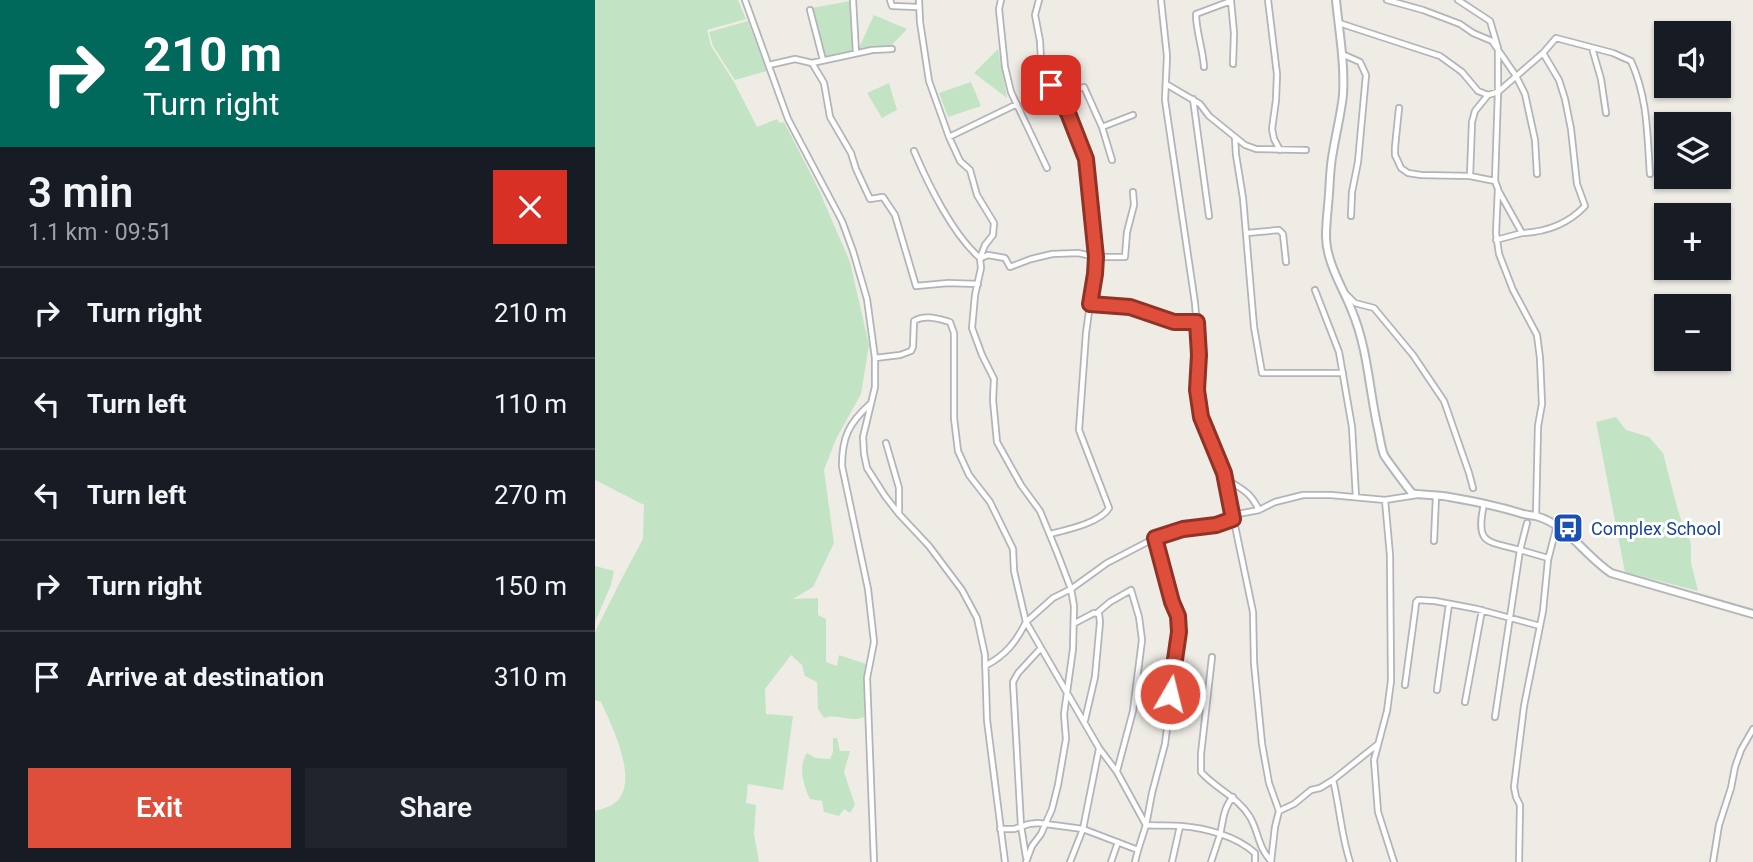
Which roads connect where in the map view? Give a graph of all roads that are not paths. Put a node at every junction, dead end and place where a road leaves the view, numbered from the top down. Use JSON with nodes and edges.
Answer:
{"nodes":[{"id":1,"x":745,"y":0,"type":"edge"},
{"id":2,"x":853,"y":0,"type":"edge"},
{"id":3,"x":890,"y":0,"type":"edge"},
{"id":4,"x":919,"y":0,"type":"edge"},
{"id":5,"x":1001,"y":0,"type":"edge"},
{"id":6,"x":1039,"y":0,"type":"edge"},
{"id":7,"x":1161,"y":0,"type":"edge"},
{"id":8,"x":1268,"y":0,"type":"edge"},
{"id":9,"x":1336,"y":0,"type":"edge"},
{"id":10,"x":1387,"y":0,"type":"edge"},
{"id":11,"x":1458,"y":0,"type":"edge"},
{"id":12,"x":1231,"y":1,"type":"edge"},
{"id":13,"x":919,"y":7,"type":"junction"},
{"id":14,"x":810,"y":10,"type":"dead end"},
{"id":15,"x":1338,"y":23,"type":"junction"},
{"id":16,"x":1592,"y":47,"type":"junction"},
{"id":17,"x":1498,"y":48,"type":"junction"},
{"id":18,"x":892,"y":49,"type":"dead end"},
{"id":19,"x":856,"y":53,"type":"junction"},
{"id":20,"x":1543,"y":53,"type":"junction"},
{"id":21,"x":1341,"y":54,"type":"junction"},
{"id":22,"x":823,"y":60,"type":"junction"},
{"id":23,"x":812,"y":63,"type":"junction"},
{"id":24,"x":1233,"y":64,"type":"dead end"},
{"id":25,"x":769,"y":65,"type":"junction"},
{"id":26,"x":1204,"y":67,"type":"dead end"},
{"id":27,"x":1516,"y":76,"type":"junction"},
{"id":28,"x":1167,"y":84,"type":"junction"},
{"id":29,"x":1498,"y":92,"type":"junction"},
{"id":30,"x":1487,"y":94,"type":"junction"},
{"id":31,"x":1059,"y":96,"type":"junction"},
{"id":32,"x":1192,"y":99,"type":"junction"},
{"id":33,"x":1017,"y":104,"type":"junction"},
{"id":34,"x":1399,"y":108,"type":"dead end"},
{"id":35,"x":1607,"y":113,"type":"dead end"},
{"id":36,"x":1133,"y":115,"type":"dead end"},
{"id":37,"x":1102,"y":127,"type":"junction"},
{"id":38,"x":949,"y":137,"type":"junction"},
{"id":39,"x":1235,"y":138,"type":"junction"},
{"id":40,"x":1280,"y":150,"type":"junction"},
{"id":41,"x":1305,"y":150,"type":"dead end"},
{"id":42,"x":914,"y":151,"type":"dead end"},
{"id":43,"x":1112,"y":160,"type":"dead end"},
{"id":44,"x":1047,"y":168,"type":"dead end"},
{"id":45,"x":1538,"y":174,"type":"dead end"},
{"id":46,"x":1650,"y":174,"type":"dead end"},
{"id":47,"x":1470,"y":176,"type":"junction"},
{"id":48,"x":1495,"y":181,"type":"junction"},
{"id":49,"x":1498,"y":189,"type":"junction"},
{"id":50,"x":1133,"y":192,"type":"dead end"},
{"id":51,"x":1209,"y":216,"type":"dead end"},
{"id":52,"x":1351,"y":216,"type":"dead end"},
{"id":53,"x":1247,"y":233,"type":"junction"},
{"id":54,"x":1522,"y":233,"type":"junction"},
{"id":55,"x":1496,"y":240,"type":"junction"},
{"id":56,"x":1096,"y":257,"type":"junction"},
{"id":57,"x":980,"y":258,"type":"junction"},
{"id":58,"x":1286,"y":262,"type":"dead end"},
{"id":59,"x":978,"y":284,"type":"junction"},
{"id":60,"x":1315,"y":290,"type":"dead end"},
{"id":61,"x":1344,"y":292,"type":"junction"},
{"id":62,"x":1090,"y":304,"type":"junction"},
{"id":63,"x":1197,"y":322,"type":"junction"},
{"id":64,"x":874,"y":358,"type":"junction"},
{"id":65,"x":1343,"y":373,"type":"junction"},
{"id":66,"x":870,"y":403,"type":"junction"},
{"id":67,"x":886,"y":443,"type":"dead end"},
{"id":68,"x":1224,"y":477,"type":"junction"},
{"id":69,"x":1473,"y":488,"type":"dead end"},
{"id":70,"x":1418,"y":495,"type":"junction"},
{"id":71,"x":1436,"y":495,"type":"junction"},
{"id":72,"x":1356,"y":497,"type":"junction"},
{"id":73,"x":1385,"y":500,"type":"junction"},
{"id":74,"x":1484,"y":504,"type":"junction"},
{"id":75,"x":1259,"y":510,"type":"junction"},
{"id":76,"x":899,"y":514,"type":"junction"},
{"id":77,"x":1536,"y":516,"type":"junction"},
{"id":78,"x":1233,"y":519,"type":"junction"},
{"id":79,"x":1527,"y":523,"type":"dead end"},
{"id":80,"x":1557,"y":525,"type":"junction"},
{"id":81,"x":1050,"y":534,"type":"junction"},
{"id":82,"x":1155,"y":538,"type":"junction"},
{"id":83,"x":1434,"y":541,"type":"dead end"},
{"id":84,"x":1520,"y":550,"type":"junction"},
{"id":85,"x":1548,"y":558,"type":"junction"},
{"id":86,"x":1071,"y":589,"type":"junction"},
{"id":87,"x":1449,"y":604,"type":"junction"},
{"id":88,"x":1482,"y":610,"type":"junction"},
{"id":89,"x":1097,"y":613,"type":"junction"},
{"id":90,"x":1753,"y":614,"type":"edge"},
{"id":91,"x":1510,"y":616,"type":"junction"},
{"id":92,"x":1026,"y":622,"type":"junction"},
{"id":93,"x":1074,"y":624,"type":"junction"},
{"id":94,"x":1540,"y":626,"type":"junction"},
{"id":95,"x":1041,"y":648,"type":"junction"},
{"id":96,"x":1212,"y":657,"type":"dead end"},
{"id":97,"x":985,"y":666,"type":"junction"},
{"id":98,"x":1405,"y":685,"type":"dead end"},
{"id":99,"x":1437,"y":690,"type":"dead end"},
{"id":100,"x":1068,"y":693,"type":"junction"},
{"id":101,"x":1465,"y":702,"type":"dead end"},
{"id":102,"x":1495,"y":716,"type":"dead end"},
{"id":103,"x":1084,"y":722,"type":"junction"},
{"id":104,"x":1753,"y":729,"type":"edge"},
{"id":105,"x":1378,"y":744,"type":"junction"},
{"id":106,"x":1100,"y":748,"type":"junction"},
{"id":107,"x":1117,"y":772,"type":"junction"},
{"id":108,"x":1333,"y":780,"type":"junction"},
{"id":109,"x":1233,"y":797,"type":"junction"},
{"id":110,"x":1279,"y":811,"type":"junction"},
{"id":111,"x":1045,"y":825,"type":"junction"},
{"id":112,"x":1146,"y":825,"type":"junction"},
{"id":113,"x":1021,"y":826,"type":"junction"},
{"id":114,"x":1179,"y":826,"type":"junction"},
{"id":115,"x":1000,"y":829,"type":"junction"},
{"id":116,"x":1083,"y":829,"type":"junction"},
{"id":117,"x":1220,"y":834,"type":"junction"},
{"id":118,"x":1118,"y":842,"type":"junction"},
{"id":119,"x":1138,"y":850,"type":"junction"},
{"id":120,"x":1027,"y":861,"type":"edge"},
{"id":121,"x":874,"y":862,"type":"edge"},
{"id":122,"x":1005,"y":862,"type":"edge"},
{"id":123,"x":1070,"y":862,"type":"edge"},
{"id":124,"x":1111,"y":862,"type":"edge"},
{"id":125,"x":1135,"y":862,"type":"edge"},
{"id":126,"x":1173,"y":862,"type":"edge"},
{"id":127,"x":1211,"y":862,"type":"edge"},
{"id":128,"x":1255,"y":862,"type":"edge"},
{"id":129,"x":1271,"y":862,"type":"edge"},
{"id":130,"x":1350,"y":862,"type":"edge"},
{"id":131,"x":1394,"y":862,"type":"edge"},
{"id":132,"x":1519,"y":862,"type":"edge"},
{"id":133,"x":1713,"y":862,"type":"edge"}],
"edges":[{"from":1,"to":25,"type":"street"},
{"from":2,"to":19,"type":"street"},
{"from":3,"to":13,"type":"street"},
{"from":4,"to":13,"type":"street"},
{"from":5,"to":33,"type":"street"},
{"from":6,"to":31,"type":"street"},
{"from":7,"to":28,"type":"street"},
{"from":8,"to":40,"type":"street"},
{"from":9,"to":15,"type":"main road"},
{"from":10,"to":17,"type":"street"},
{"from":11,"to":17,"type":"street"},
{"from":12,"to":24,"type":"street"},
{"from":12,"to":26,"type":"street"},
{"from":13,"to":38,"type":"street"},
{"from":14,"to":22,"type":"street"},
{"from":15,"to":21,"type":"main road"},
{"from":15,"to":30,"type":"street"},
{"from":16,"to":20,"type":"street"},
{"from":16,"to":35,"type":"street"},
{"from":16,"to":46,"type":"street"},
{"from":17,"to":27,"type":"street"},
{"from":17,"to":29,"type":"street"},
{"from":18,"to":19,"type":"street"},
{"from":19,"to":22,"type":"street"},
{"from":20,"to":27,"type":"street"},
{"from":20,"to":54,"type":"street"},
{"from":21,"to":52,"type":"street"},
{"from":21,"to":61,"type":"main road"},
{"from":22,"to":23,"type":"street"},
{"from":23,"to":25,"type":"street"},
{"from":23,"to":59,"type":"street"},
{"from":25,"to":64,"type":"street"},
{"from":27,"to":29,"type":"street"},
{"from":27,"to":45,"type":"street"},
{"from":28,"to":32,"type":"street"},
{"from":28,"to":63,"type":"street"},
{"from":29,"to":30,"type":"street"},
{"from":29,"to":48,"type":"street"},
{"from":30,"to":47,"type":"street"},
{"from":31,"to":37,"type":"street"},
{"from":31,"to":56,"type":"street"},
{"from":32,"to":39,"type":"street"},
{"from":32,"to":51,"type":"street"},
{"from":33,"to":38,"type":"street"},
{"from":33,"to":44,"type":"street"},
{"from":34,"to":47,"type":"street"},
{"from":36,"to":37,"type":"street"},
{"from":37,"to":43,"type":"street"},
{"from":38,"to":57,"type":"street"},
{"from":39,"to":40,"type":"street"},
{"from":39,"to":53,"type":"street"},
{"from":40,"to":41,"type":"street"},
{"from":42,"to":57,"type":"street"},
{"from":47,"to":48,"type":"street"},
{"from":48,"to":49,"type":"street"},
{"from":49,"to":54,"type":"street"},
{"from":49,"to":55,"type":"street"},
{"from":50,"to":56,"type":"street"},
{"from":53,"to":58,"type":"street"},
{"from":53,"to":65,"type":"street"},
{"from":54,"to":55,"type":"street"},
{"from":55,"to":77,"type":"street"},
{"from":56,"to":57,"type":"street"},
{"from":56,"to":62,"type":"street"},
{"from":57,"to":59,"type":"street"},
{"from":59,"to":81,"type":"street"},
{"from":60,"to":65,"type":"street"},
{"from":61,"to":69,"type":"street"},
{"from":61,"to":70,"type":"main road"},
{"from":62,"to":63,"type":"street"},
{"from":62,"to":81,"type":"street"},
{"from":63,"to":68,"type":"street"},
{"from":64,"to":66,"type":"street"},
{"from":64,"to":92,"type":"street"},
{"from":65,"to":72,"type":"street"},
{"from":66,"to":76,"type":"street"},
{"from":66,"to":121,"type":"street"},
{"from":67,"to":76,"type":"street"},
{"from":68,"to":75,"type":"street"},
{"from":68,"to":78,"type":"street"},
{"from":70,"to":71,"type":"main road"},
{"from":70,"to":73,"type":"street"},
{"from":71,"to":74,"type":"main road"},
{"from":71,"to":83,"type":"street"},
{"from":72,"to":73,"type":"street"},
{"from":72,"to":75,"type":"street"},
{"from":73,"to":105,"type":"street"},
{"from":74,"to":77,"type":"main road"},
{"from":74,"to":84,"type":"street"},
{"from":75,"to":78,"type":"street"},
{"from":76,"to":97,"type":"street"},
{"from":77,"to":80,"type":"main road"},
{"from":78,"to":82,"type":"street"},
{"from":78,"to":110,"type":"street"},
{"from":79,"to":84,"type":"street"},
{"from":80,"to":85,"type":"street"},
{"from":80,"to":90,"type":"main road"},
{"from":81,"to":86,"type":"street"},
{"from":82,"to":86,"type":"street"},
{"from":82,"to":112,"type":"street"},
{"from":84,"to":85,"type":"street"},
{"from":84,"to":91,"type":"street"},
{"from":85,"to":94,"type":"street"},
{"from":86,"to":92,"type":"street"},
{"from":86,"to":93,"type":"street"},
{"from":87,"to":88,"type":"street"},
{"from":87,"to":98,"type":"street"},
{"from":87,"to":99,"type":"street"},
{"from":88,"to":91,"type":"street"},
{"from":88,"to":101,"type":"street"},
{"from":89,"to":93,"type":"street"},
{"from":89,"to":103,"type":"street"},
{"from":89,"to":107,"type":"street"},
{"from":91,"to":94,"type":"street"},
{"from":91,"to":102,"type":"street"},
{"from":92,"to":95,"type":"street"},
{"from":92,"to":97,"type":"street"},
{"from":93,"to":100,"type":"street"},
{"from":94,"to":132,"type":"street"},
{"from":95,"to":100,"type":"street"},
{"from":95,"to":113,"type":"street"},
{"from":96,"to":109,"type":"street"},
{"from":97,"to":115,"type":"street"},
{"from":100,"to":103,"type":"street"},
{"from":100,"to":111,"type":"street"},
{"from":103,"to":106,"type":"street"},
{"from":104,"to":133,"type":"street"},
{"from":105,"to":108,"type":"street"},
{"from":105,"to":131,"type":"street"},
{"from":106,"to":107,"type":"street"},
{"from":106,"to":116,"type":"street"},
{"from":107,"to":112,"type":"street"},
{"from":108,"to":110,"type":"street"},
{"from":108,"to":130,"type":"street"},
{"from":109,"to":117,"type":"street"},
{"from":109,"to":129,"type":"street"},
{"from":110,"to":129,"type":"street"},
{"from":111,"to":113,"type":"street"},
{"from":111,"to":116,"type":"street"},
{"from":111,"to":120,"type":"street"},
{"from":112,"to":114,"type":"street"},
{"from":112,"to":119,"type":"street"},
{"from":113,"to":115,"type":"street"},
{"from":113,"to":120,"type":"street"},
{"from":114,"to":117,"type":"street"},
{"from":114,"to":126,"type":"street"},
{"from":115,"to":122,"type":"street"},
{"from":116,"to":118,"type":"street"},
{"from":116,"to":123,"type":"street"},
{"from":117,"to":127,"type":"street"},
{"from":117,"to":128,"type":"street"},
{"from":118,"to":119,"type":"street"},
{"from":118,"to":124,"type":"street"},
{"from":119,"to":125,"type":"street"}]}
